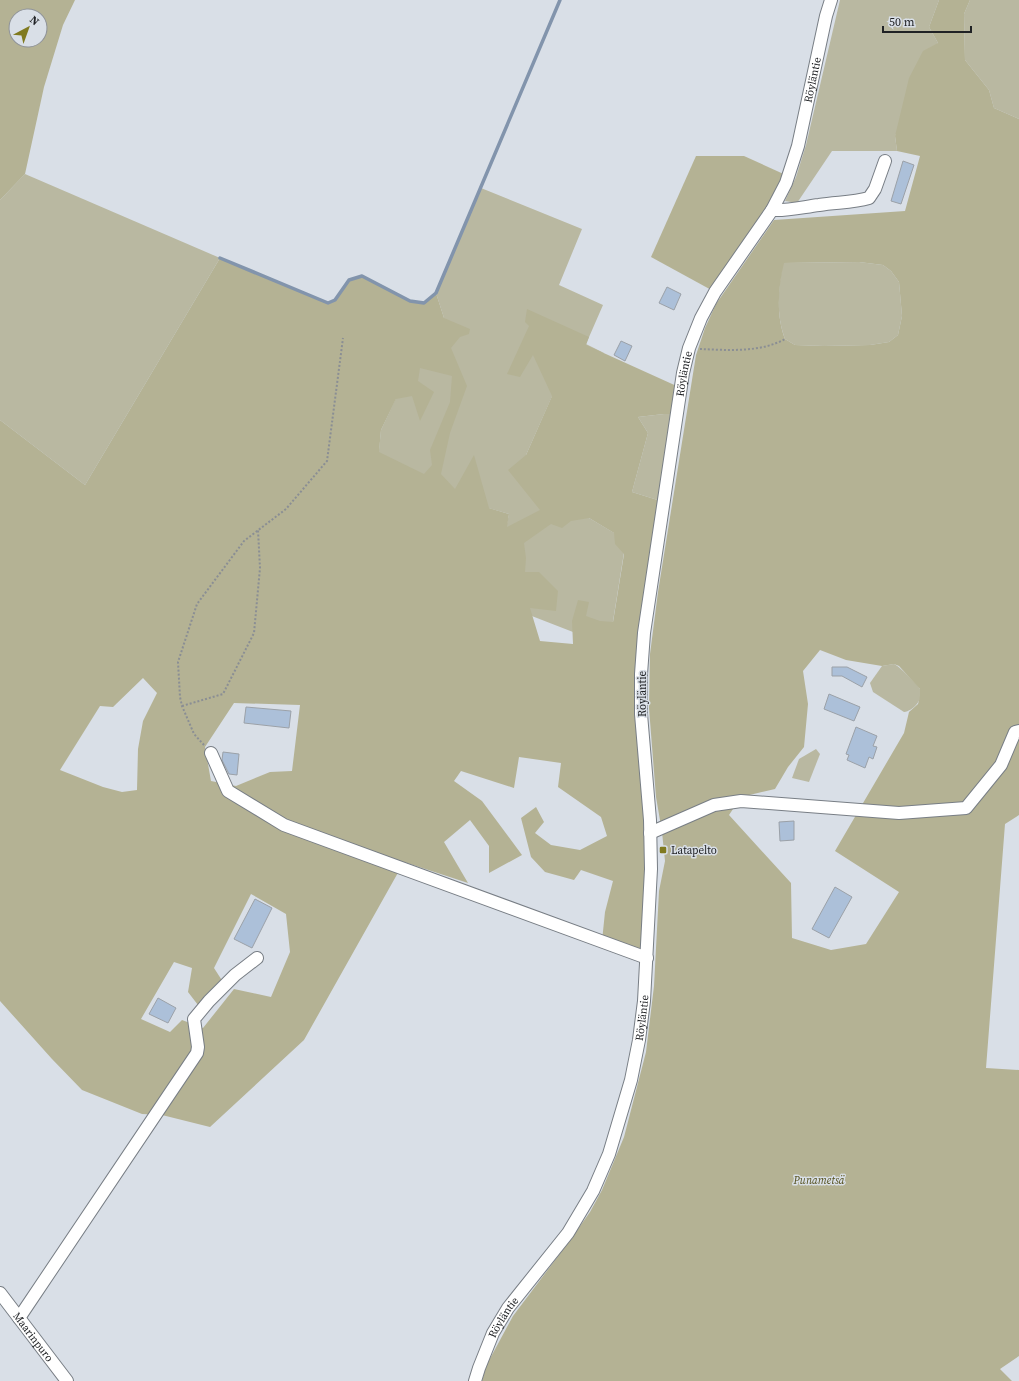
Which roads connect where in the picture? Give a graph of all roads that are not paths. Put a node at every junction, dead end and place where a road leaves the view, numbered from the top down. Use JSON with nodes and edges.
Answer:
{"nodes":[{"id":1,"x":831,"y":0,"type":"edge"},
{"id":2,"x":885,"y":161,"type":"dead end"},
{"id":3,"x":772,"y":210,"type":"junction"},
{"id":4,"x":1019,"y":731,"type":"edge"},
{"id":5,"x":211,"y":753,"type":"road end"},
{"id":6,"x":650,"y":833,"type":"junction"},
{"id":7,"x":257,"y":958,"type":"dead end"},
{"id":8,"x":647,"y":958,"type":"junction"},
{"id":9,"x":0,"y":1293,"type":"edge"},
{"id":10,"x":19,"y":1318,"type":"junction"},
{"id":11,"x":66,"y":1381,"type":"edge"},
{"id":12,"x":475,"y":1381,"type":"edge"}],
"edges":[{"from":1,"to":3,"type":"street","name":"Röyläntie"},
{"from":2,"to":3,"type":"street"},
{"from":3,"to":6,"type":"street","name":"Röyläntie"},
{"from":4,"to":6,"type":"street"},
{"from":5,"to":8,"type":"street"},
{"from":6,"to":8,"type":"street","name":"Röyläntie"},
{"from":7,"to":10,"type":"street"},
{"from":8,"to":12,"type":"street","name":"Röyläntie"},
{"from":9,"to":10,"type":"street","name":"Maarinpuro"},
{"from":10,"to":11,"type":"street","name":"Maarinpuro"}]}
